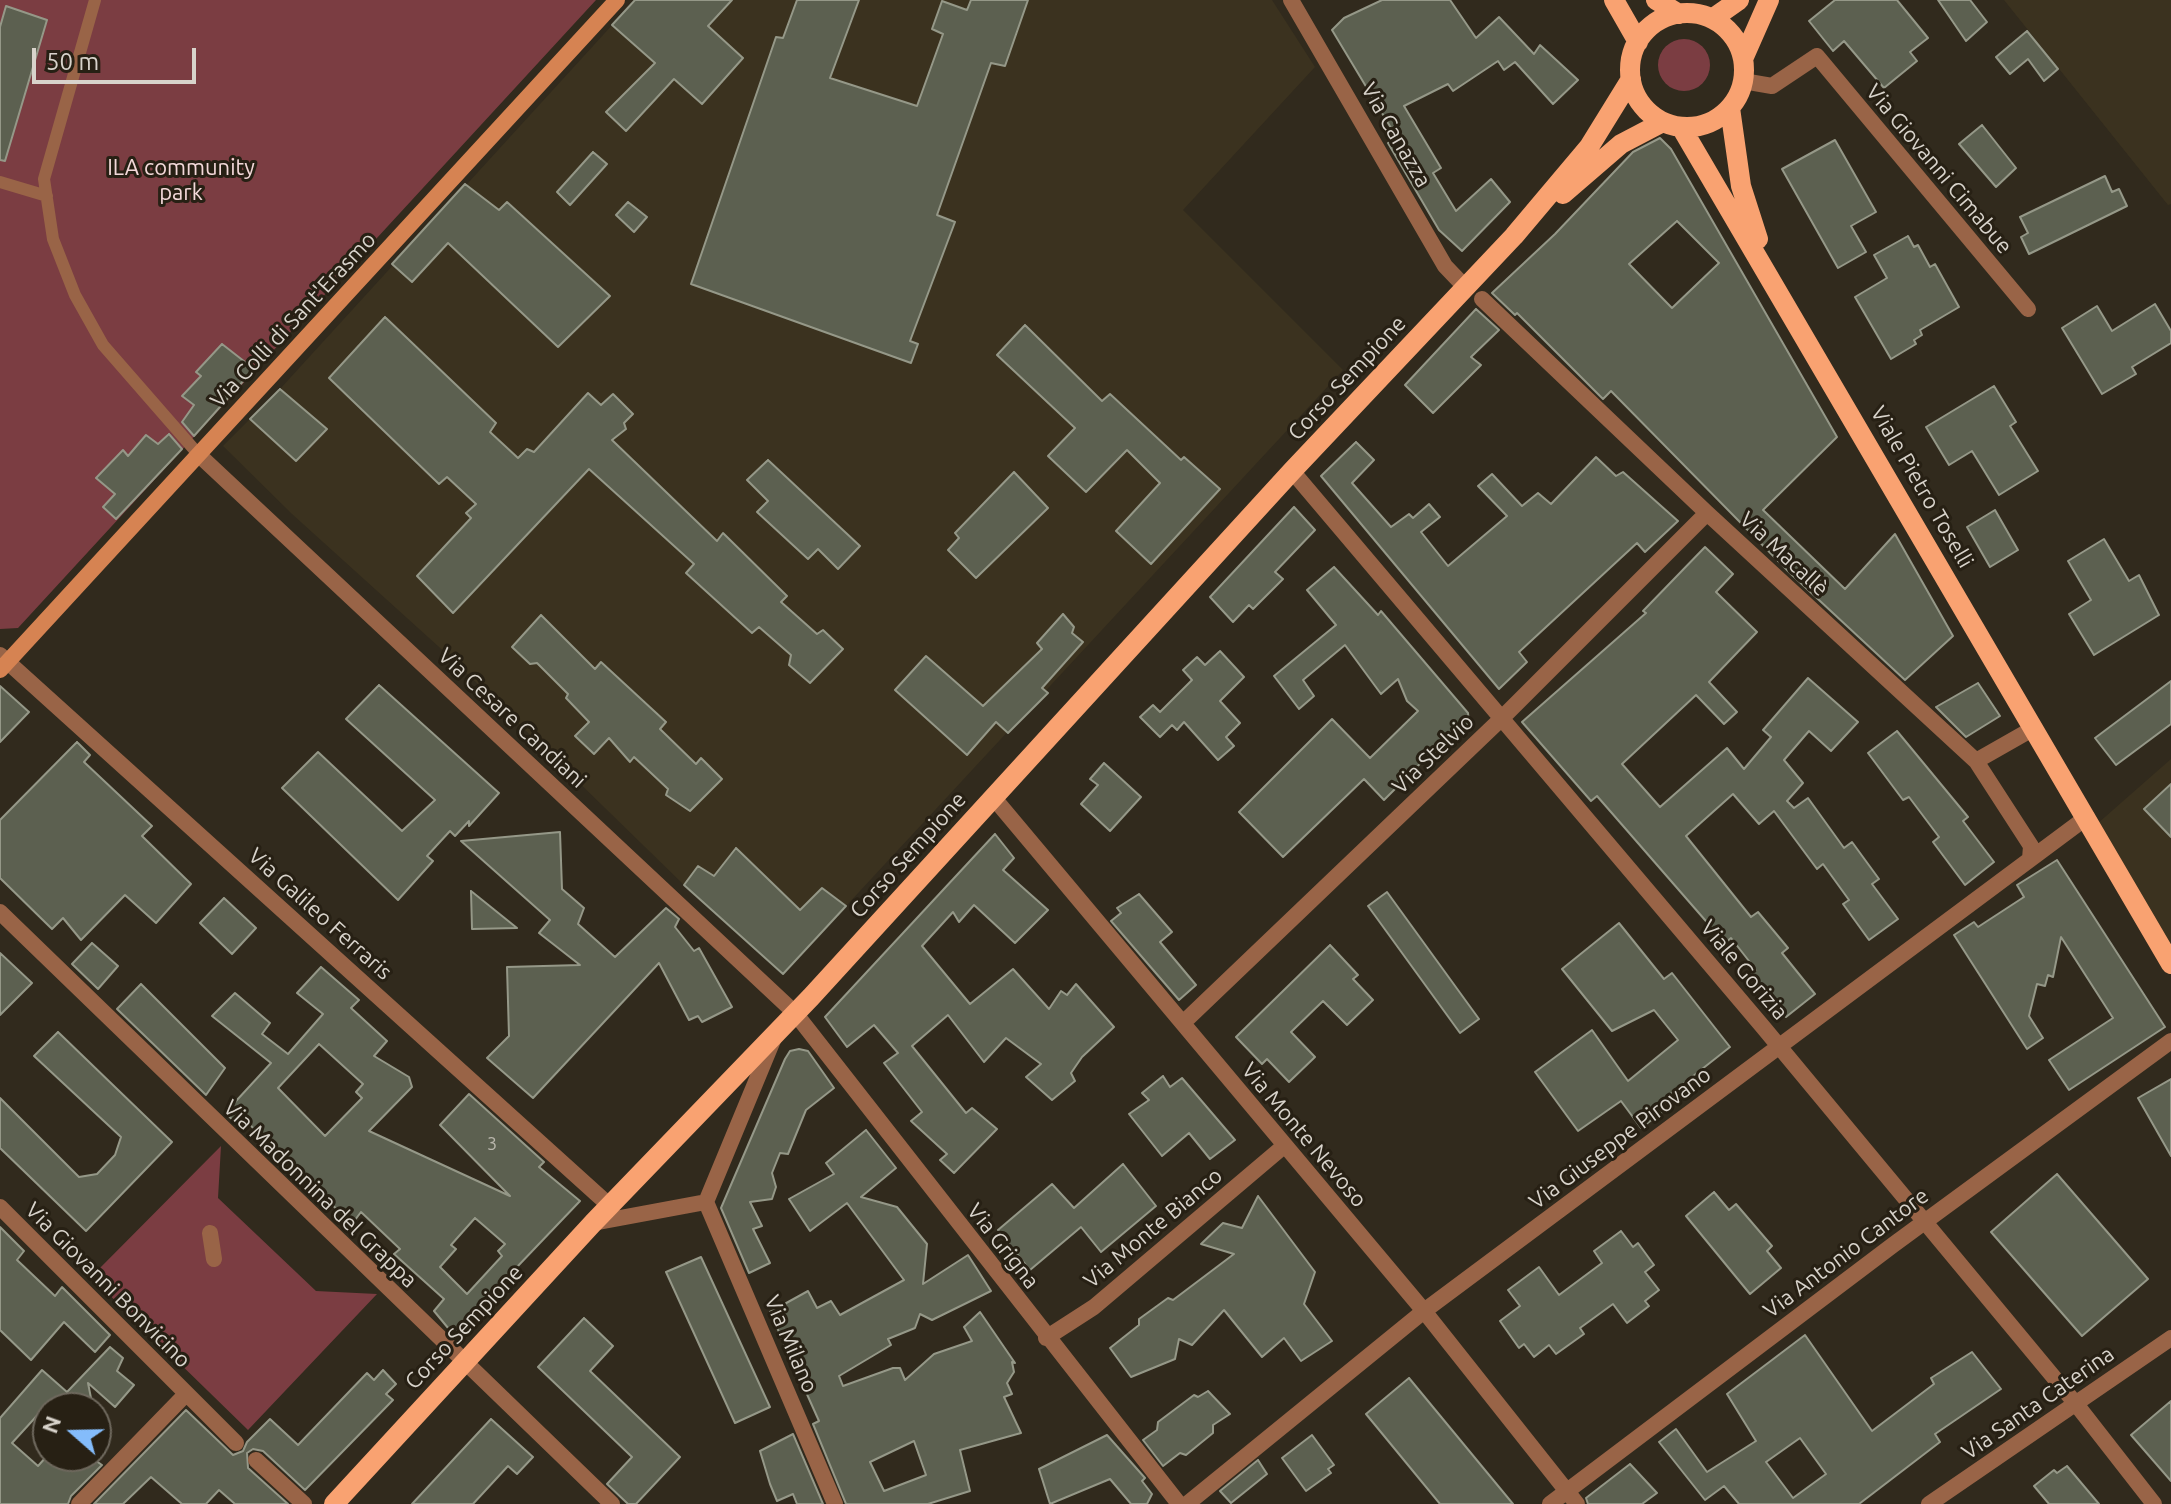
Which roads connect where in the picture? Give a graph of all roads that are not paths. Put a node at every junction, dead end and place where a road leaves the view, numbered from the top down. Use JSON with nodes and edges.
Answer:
{"nodes":[{"id":1,"x":95,"y":0,"type":"edge"},
{"id":2,"x":617,"y":0,"type":"edge"},
{"id":3,"x":1291,"y":0,"type":"edge"},
{"id":4,"x":1614,"y":0,"type":"edge"},
{"id":5,"x":1656,"y":0,"type":"edge"},
{"id":6,"x":1739,"y":0,"type":"edge"},
{"id":7,"x":1769,"y":0,"type":"edge"},
{"id":8,"x":1679,"y":14,"type":"junction"},
{"id":9,"x":1712,"y":19,"type":"junction"},
{"id":10,"x":1638,"y":42,"type":"junction"},
{"id":11,"x":1743,"y":59,"type":"junction"},
{"id":12,"x":1631,"y":79,"type":"junction"},
{"id":13,"x":1743,"y":81,"type":"junction"},
{"id":14,"x":1730,"y":108,"type":"junction"},
{"id":15,"x":1672,"y":125,"type":"junction"},
{"id":16,"x":0,"y":182,"type":"edge"},
{"id":17,"x":47,"y":196,"type":"junction"},
{"id":18,"x":1514,"y":236,"type":"junction"},
{"id":19,"x":1768,"y":270,"type":"junction"},
{"id":20,"x":1474,"y":294,"type":"junction"},
{"id":21,"x":2028,"y":309,"type":"dead end"},
{"id":22,"x":199,"y":455,"type":"junction"},
{"id":23,"x":1292,"y":471,"type":"junction"},
{"id":24,"x":1707,"y":513,"type":"junction"},
{"id":25,"x":3,"y":662,"type":"edge"},
{"id":26,"x":1501,"y":719,"type":"junction"},
{"id":27,"x":2034,"y":728,"type":"junction"},
{"id":28,"x":1976,"y":761,"type":"junction"},
{"id":29,"x":993,"y":797,"type":"junction"},
{"id":30,"x":2087,"y":817,"type":"junction"},
{"id":31,"x":2030,"y":859,"type":"junction"},
{"id":32,"x":0,"y":912,"type":"edge"},
{"id":33,"x":2171,"y":964,"type":"edge"},
{"id":34,"x":795,"y":1013,"type":"junction"},
{"id":35,"x":1184,"y":1022,"type":"junction"},
{"id":36,"x":776,"y":1034,"type":"junction"},
{"id":37,"x":2171,"y":1041,"type":"edge"},
{"id":38,"x":1780,"y":1049,"type":"junction"},
{"id":39,"x":1284,"y":1146,"type":"junction"},
{"id":40,"x":706,"y":1202,"type":"junction"},
{"id":41,"x":610,"y":1206,"type":"junction"},
{"id":42,"x":0,"y":1207,"type":"edge"},
{"id":43,"x":1924,"y":1221,"type":"junction"},
{"id":44,"x":593,"y":1223,"type":"junction"},
{"id":45,"x":210,"y":1233,"type":"dead end"},
{"id":46,"x":214,"y":1259,"type":"dead end"},
{"id":47,"x":1424,"y":1311,"type":"junction"},
{"id":48,"x":1046,"y":1338,"type":"junction"},
{"id":49,"x":2171,"y":1338,"type":"edge"},
{"id":50,"x":464,"y":1364,"type":"junction"},
{"id":51,"x":186,"y":1394,"type":"junction"},
{"id":52,"x":2076,"y":1404,"type":"junction"},
{"id":53,"x":236,"y":1443,"type":"dead end"},
{"id":54,"x":256,"y":1460,"type":"dead end"},
{"id":55,"x":1572,"y":1497,"type":"edge"},
{"id":56,"x":79,"y":1504,"type":"edge"},
{"id":57,"x":304,"y":1504,"type":"edge"},
{"id":58,"x":334,"y":1504,"type":"edge"},
{"id":59,"x":612,"y":1504,"type":"edge"},
{"id":60,"x":835,"y":1504,"type":"edge"},
{"id":61,"x":1179,"y":1504,"type":"edge"},
{"id":62,"x":1187,"y":1504,"type":"edge"},
{"id":63,"x":1550,"y":1504,"type":"edge"},
{"id":64,"x":1929,"y":1504,"type":"edge"},
{"id":65,"x":2154,"y":1504,"type":"edge"}],
"edges":[{"from":1,"to":17,"type":"lane"},
{"from":2,"to":22,"type":"street","name":"Via Colli di Sant'Erasmo"},
{"from":3,"to":20,"type":"street","name":"Via Canazza"},
{"from":4,"to":10,"type":"main road"},
{"from":5,"to":8,"type":"main road"},
{"from":6,"to":9,"type":"main road"},
{"from":7,"to":11,"type":"main road"},
{"from":8,"to":9,"type":"main road"},
{"from":8,"to":10,"type":"main road"},
{"from":9,"to":11,"type":"main road"},
{"from":10,"to":12,"type":"main road"},
{"from":11,"to":13,"type":"main road"},
{"from":12,"to":15,"type":"main road"},
{"from":12,"to":18,"type":"main road","name":"Corso Sempione"},
{"from":13,"to":14,"type":"main road"},
{"from":13,"to":21,"type":"street","name":"Via Giovanni Cimabue"},
{"from":14,"to":15,"type":"main road"},
{"from":14,"to":19,"type":"main road","name":"Viale Pietro Toselli"},
{"from":15,"to":18,"type":"main road","name":"Corso Sempione"},
{"from":15,"to":19,"type":"main road","name":"Viale Pietro Toselli"},
{"from":16,"to":17,"type":"lane"},
{"from":17,"to":22,"type":"lane"},
{"from":18,"to":20,"type":"main road","name":"Corso Sempione"},
{"from":19,"to":27,"type":"main road","name":"Viale Pietro Toselli"},
{"from":20,"to":23,"type":"main road","name":"Corso Sempione"},
{"from":20,"to":24,"type":"street","name":"Via Macallè"},
{"from":22,"to":25,"type":"street","name":"Via Colli di Sant'Erasmo"},
{"from":22,"to":34,"type":"street","name":"Via Cesare Candiani"},
{"from":23,"to":26,"type":"street","name":"Viale Gorizia"},
{"from":23,"to":29,"type":"main road","name":"Corso Sempione"},
{"from":24,"to":26,"type":"street","name":"Via Stelvio"},
{"from":24,"to":28,"type":"street","name":"Via Macallè"},
{"from":25,"to":41,"type":"street","name":"Via Galileo Ferraris"},
{"from":26,"to":35,"type":"street","name":"Via Stelvio"},
{"from":26,"to":38,"type":"street","name":"Viale Gorizia"},
{"from":27,"to":28,"type":"street"},
{"from":27,"to":30,"type":"main road","name":"Viale Pietro Toselli"},
{"from":28,"to":31,"type":"street","name":"Via Macallè"},
{"from":29,"to":34,"type":"main road","name":"Corso Sempione"},
{"from":29,"to":35,"type":"street","name":"Via Monte Nevoso"},
{"from":30,"to":31,"type":"street","name":"Via Giuseppe Pirovano"},
{"from":30,"to":33,"type":"main road","name":"Viale Pietro Toselli"},
{"from":31,"to":38,"type":"street","name":"Via Giuseppe Pirovano"},
{"from":32,"to":50,"type":"street","name":"Via Madonnina del Grappa"},
{"from":34,"to":36,"type":"main road","name":"Corso Sempione"},
{"from":34,"to":48,"type":"street","name":"Via Grigna"},
{"from":35,"to":39,"type":"street","name":"Via Monte Nevoso"},
{"from":36,"to":40,"type":"street"},
{"from":36,"to":41,"type":"main road","name":"Corso Sempione"},
{"from":37,"to":43,"type":"street","name":"Via Antonio Cantore"},
{"from":38,"to":43,"type":"street","name":"Viale Gorizia"},
{"from":38,"to":47,"type":"street","name":"Via Giuseppe Pirovano"},
{"from":39,"to":47,"type":"street","name":"Via Monte Nevoso"},
{"from":39,"to":48,"type":"street","name":"Via Monte Bianco"},
{"from":40,"to":44,"type":"street"},
{"from":40,"to":60,"type":"street","name":"Via Milano"},
{"from":41,"to":44,"type":"main road","name":"Corso Sempione"},
{"from":42,"to":51,"type":"street","name":"Via Giovanni Bonvicino"},
{"from":43,"to":52,"type":"street","name":"Viale Gorizia"},
{"from":43,"to":55,"type":"street","name":"Via Antonio Cantore"},
{"from":44,"to":50,"type":"main road","name":"Corso Sempione"},
{"from":45,"to":46,"type":"street"},
{"from":47,"to":55,"type":"street","name":"Via Monte Nevoso"},
{"from":47,"to":62,"type":"street","name":"Via Giuseppe Pirovano"},
{"from":48,"to":61,"type":"street","name":"Via Grigna"},
{"from":49,"to":52,"type":"street","name":"Via Santa Caterina"},
{"from":50,"to":58,"type":"main road","name":"Corso Sempione"},
{"from":50,"to":59,"type":"street","name":"Via Madonnina del Grappa"},
{"from":51,"to":53,"type":"street","name":"Via Giovanni Bonvicino"},
{"from":51,"to":56,"type":"street","name":"Via Giovanni Bonvicino"},
{"from":52,"to":64,"type":"street","name":"Via Santa Caterina"},
{"from":52,"to":65,"type":"street","name":"Viale Gorizia"},
{"from":54,"to":57,"type":"street"},
{"from":55,"to":63,"type":"street","name":"Via Antonio Cantore"}]}
